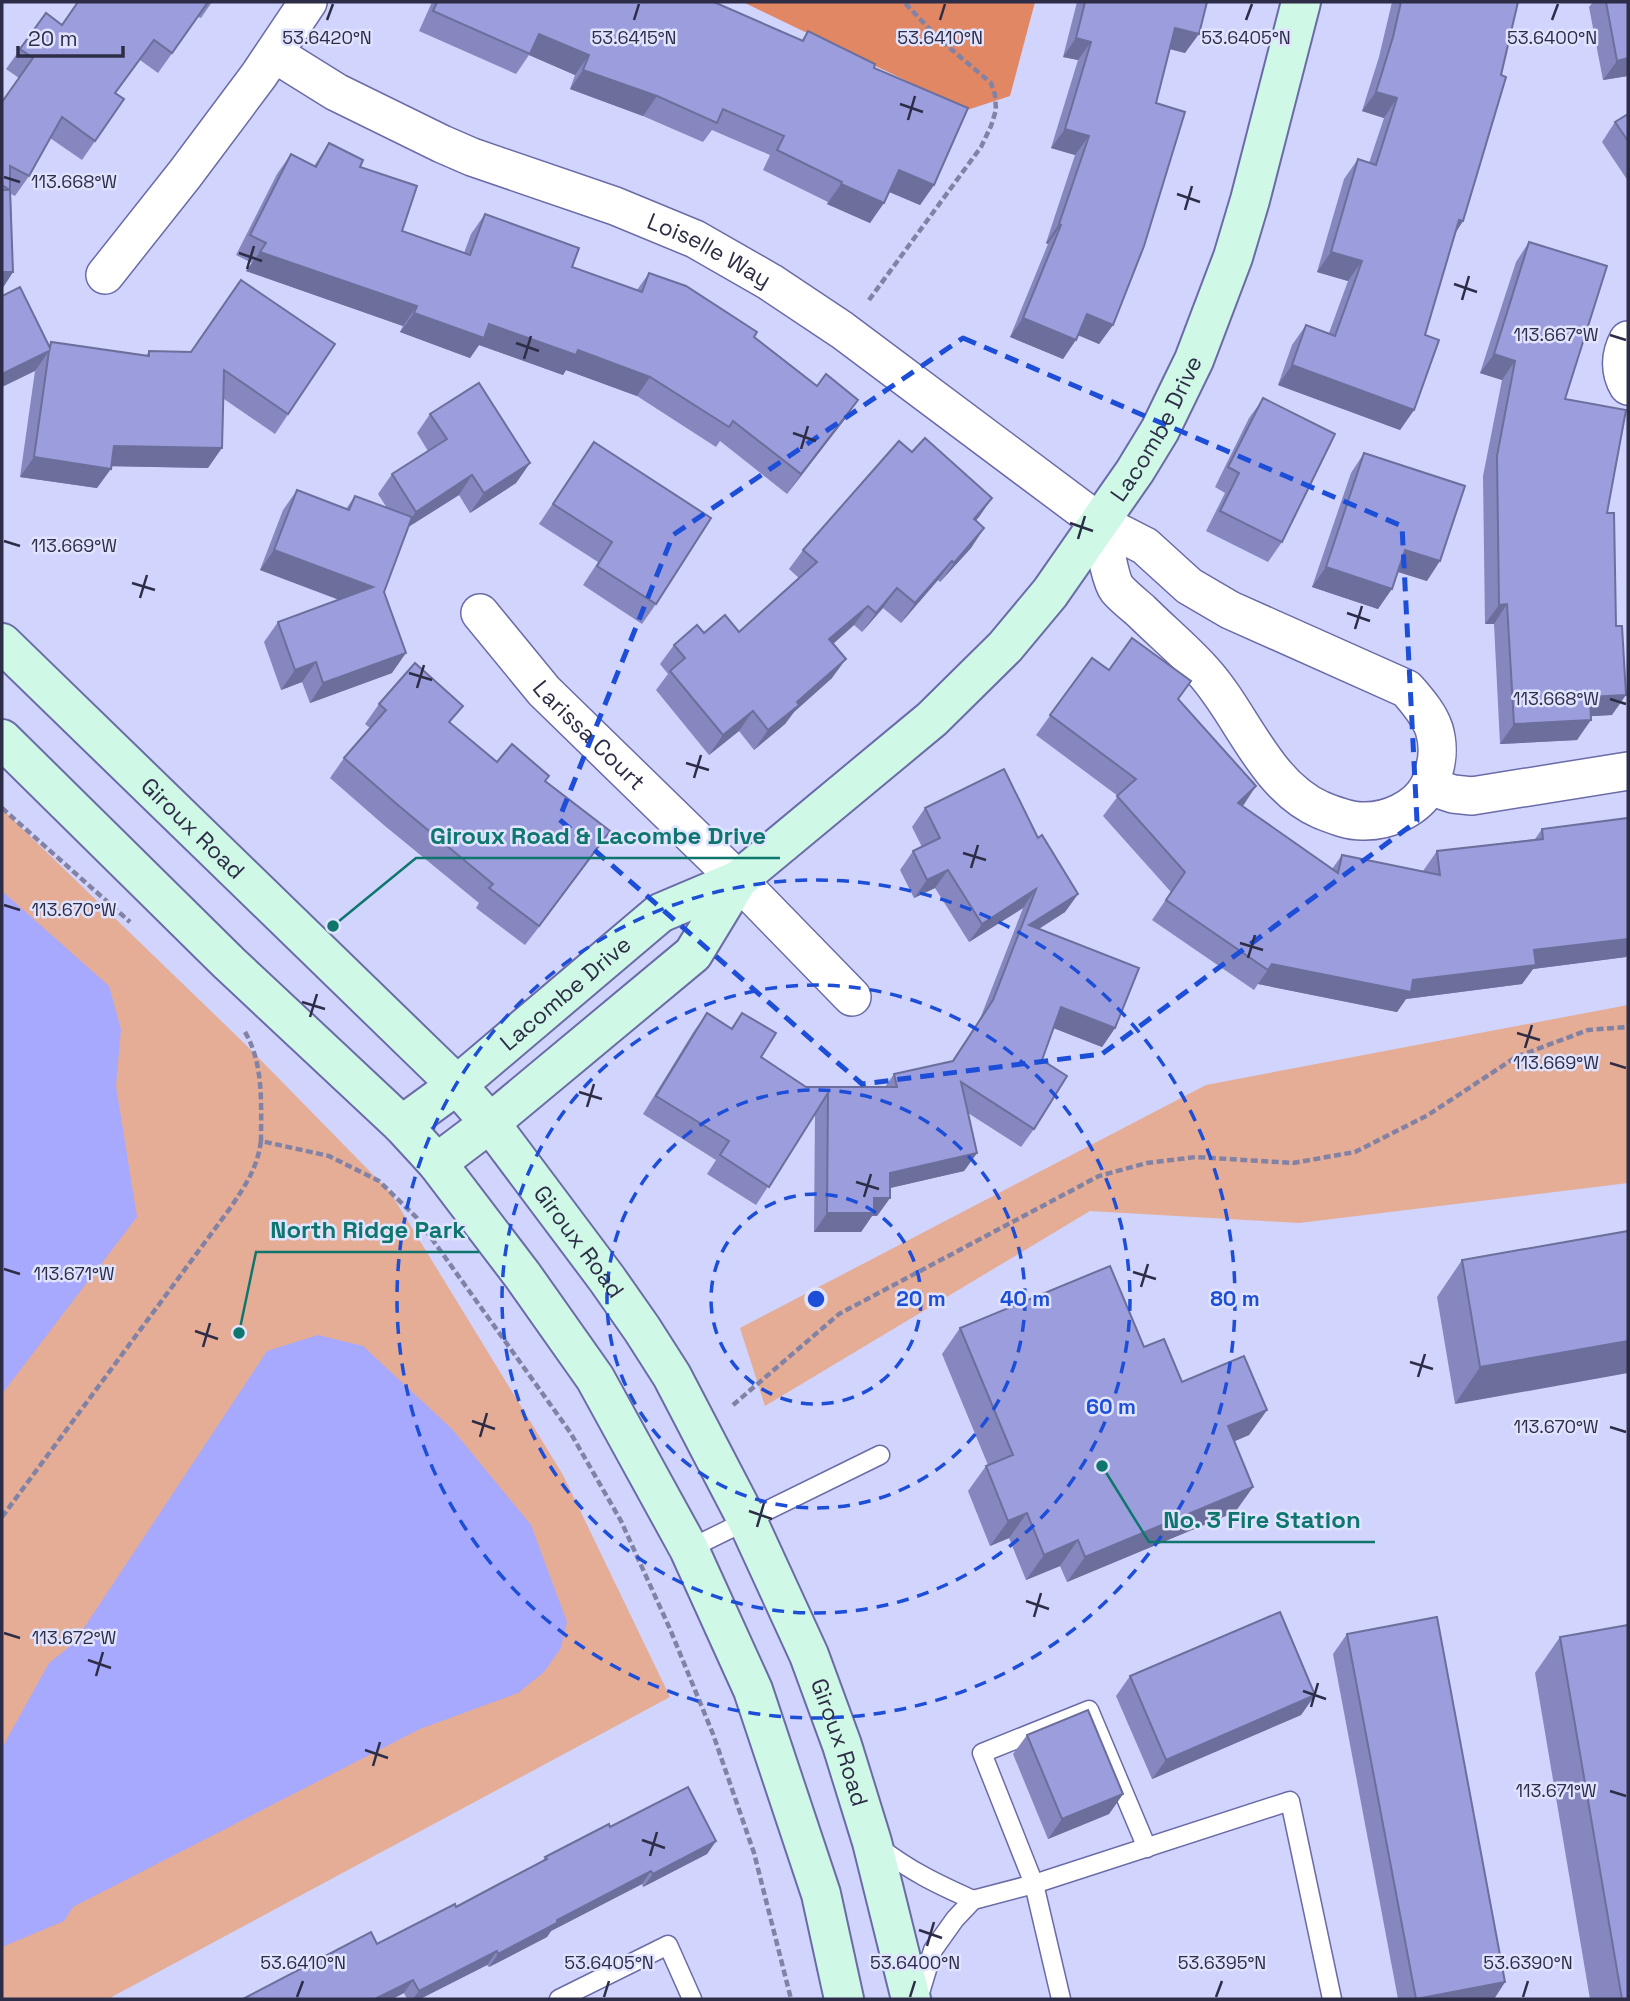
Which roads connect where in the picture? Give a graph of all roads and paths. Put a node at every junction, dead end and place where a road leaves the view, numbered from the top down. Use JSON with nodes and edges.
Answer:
{"nodes":[{"id":1,"x":308,"y":2,"type":"edge"},
{"id":2,"x":904,"y":2,"type":"edge"},
{"id":3,"x":1301,"y":2,"type":"edge"},
{"id":4,"x":275,"y":54,"type":"junction"},
{"id":5,"x":105,"y":275,"type":"dead end"},
{"id":6,"x":869,"y":300,"type":"dead end"},
{"id":7,"x":1628,"y":340,"type":"edge"},
{"id":8,"x":1628,"y":386,"type":"edge"},
{"id":9,"x":1100,"y":523,"type":"junction"},
{"id":10,"x":480,"y":613,"type":"dead end"},
{"id":11,"x":2,"y":643,"type":"edge"},
{"id":12,"x":2,"y":740,"type":"edge"},
{"id":13,"x":1628,"y":771,"type":"edge"},
{"id":14,"x":1429,"y":786,"type":"junction"},
{"id":15,"x":2,"y":808,"type":"edge"},
{"id":16,"x":738,"y":880,"type":"junction"},
{"id":17,"x":134,"y":925,"type":"dead end"},
{"id":18,"x":852,"y":997,"type":"dead end"},
{"id":19,"x":240,"y":1026,"type":"dead end"},
{"id":20,"x":1628,"y":1027,"type":"edge"},
{"id":21,"x":457,"y":1085,"type":"junction"},
{"id":22,"x":490,"y":1123,"type":"junction"},
{"id":23,"x":402,"y":1125,"type":"junction"},
{"id":24,"x":261,"y":1141,"type":"junction"},
{"id":25,"x":437,"y":1163,"type":"junction"},
{"id":26,"x":733,"y":1405,"type":"dead end"},
{"id":27,"x":880,"y":1455,"type":"dead end"},
{"id":28,"x":2,"y":1517,"type":"edge"},
{"id":29,"x":747,"y":1520,"type":"junction"},
{"id":30,"x":690,"y":1549,"type":"junction"},
{"id":31,"x":872,"y":1842,"type":"junction"},
{"id":32,"x":1147,"y":1848,"type":"junction"},
{"id":33,"x":1034,"y":1884,"type":"junction"},
{"id":34,"x":973,"y":1900,"type":"junction"},
{"id":35,"x":559,"y":1999,"type":"edge"},
{"id":36,"x":692,"y":1999,"type":"edge"},
{"id":37,"x":791,"y":1999,"type":"edge"},
{"id":38,"x":844,"y":1999,"type":"edge"},
{"id":39,"x":911,"y":1999,"type":"edge"},
{"id":40,"x":918,"y":1999,"type":"edge"},
{"id":41,"x":1061,"y":1999,"type":"edge"},
{"id":42,"x":1332,"y":1999,"type":"edge"}],
"edges":[{"from":1,"to":4,"type":"street"},
{"from":2,"to":6,"type":"path"},
{"from":3,"to":9,"type":"main road","name":"Lacombe Drive"},
{"from":4,"to":5,"type":"street"},
{"from":4,"to":9,"type":"street","name":"Loiselle Way"},
{"from":7,"to":8,"type":"street"},
{"from":9,"to":14,"type":"street","name":"Loiselle Way"},
{"from":9,"to":14,"type":"street"},
{"from":9,"to":16,"type":"main road","name":"Lacombe Drive"},
{"from":10,"to":16,"type":"street","name":"Larissa Court"},
{"from":11,"to":21,"type":"main road","name":"Giroux Road"},
{"from":12,"to":23,"type":"main road"},
{"from":13,"to":14,"type":"street"},
{"from":15,"to":17,"type":"path"},
{"from":16,"to":18,"type":"street"},
{"from":16,"to":21,"type":"main road","name":"Lacombe Drive"},
{"from":16,"to":22,"type":"main road","name":"Lacombe Drive"},
{"from":19,"to":24,"type":"path"},
{"from":20,"to":26,"type":"path"},
{"from":21,"to":22,"type":"main road","name":"Giroux Road"},
{"from":21,"to":23,"type":"main road","name":"Lacombe Drive"},
{"from":22,"to":25,"type":"main road","name":"Lacombe Drive"},
{"from":22,"to":29,"type":"main road","name":"Giroux Road"},
{"from":23,"to":25,"type":"main road"},
{"from":24,"to":28,"type":"path"},
{"from":24,"to":37,"type":"path"},
{"from":25,"to":30,"type":"main road"},
{"from":27,"to":29,"type":"lane"},
{"from":29,"to":30,"type":"lane"},
{"from":29,"to":31,"type":"main road","name":"Giroux Road"},
{"from":30,"to":38,"type":"main road"},
{"from":31,"to":34,"type":"lane"},
{"from":31,"to":39,"type":"main road","name":"Giroux Road"},
{"from":32,"to":33,"type":"lane"},
{"from":32,"to":33,"type":"lane"},
{"from":32,"to":42,"type":"lane"},
{"from":33,"to":34,"type":"lane"},
{"from":33,"to":41,"type":"lane"},
{"from":34,"to":40,"type":"lane"},
{"from":35,"to":36,"type":"lane"}]}
